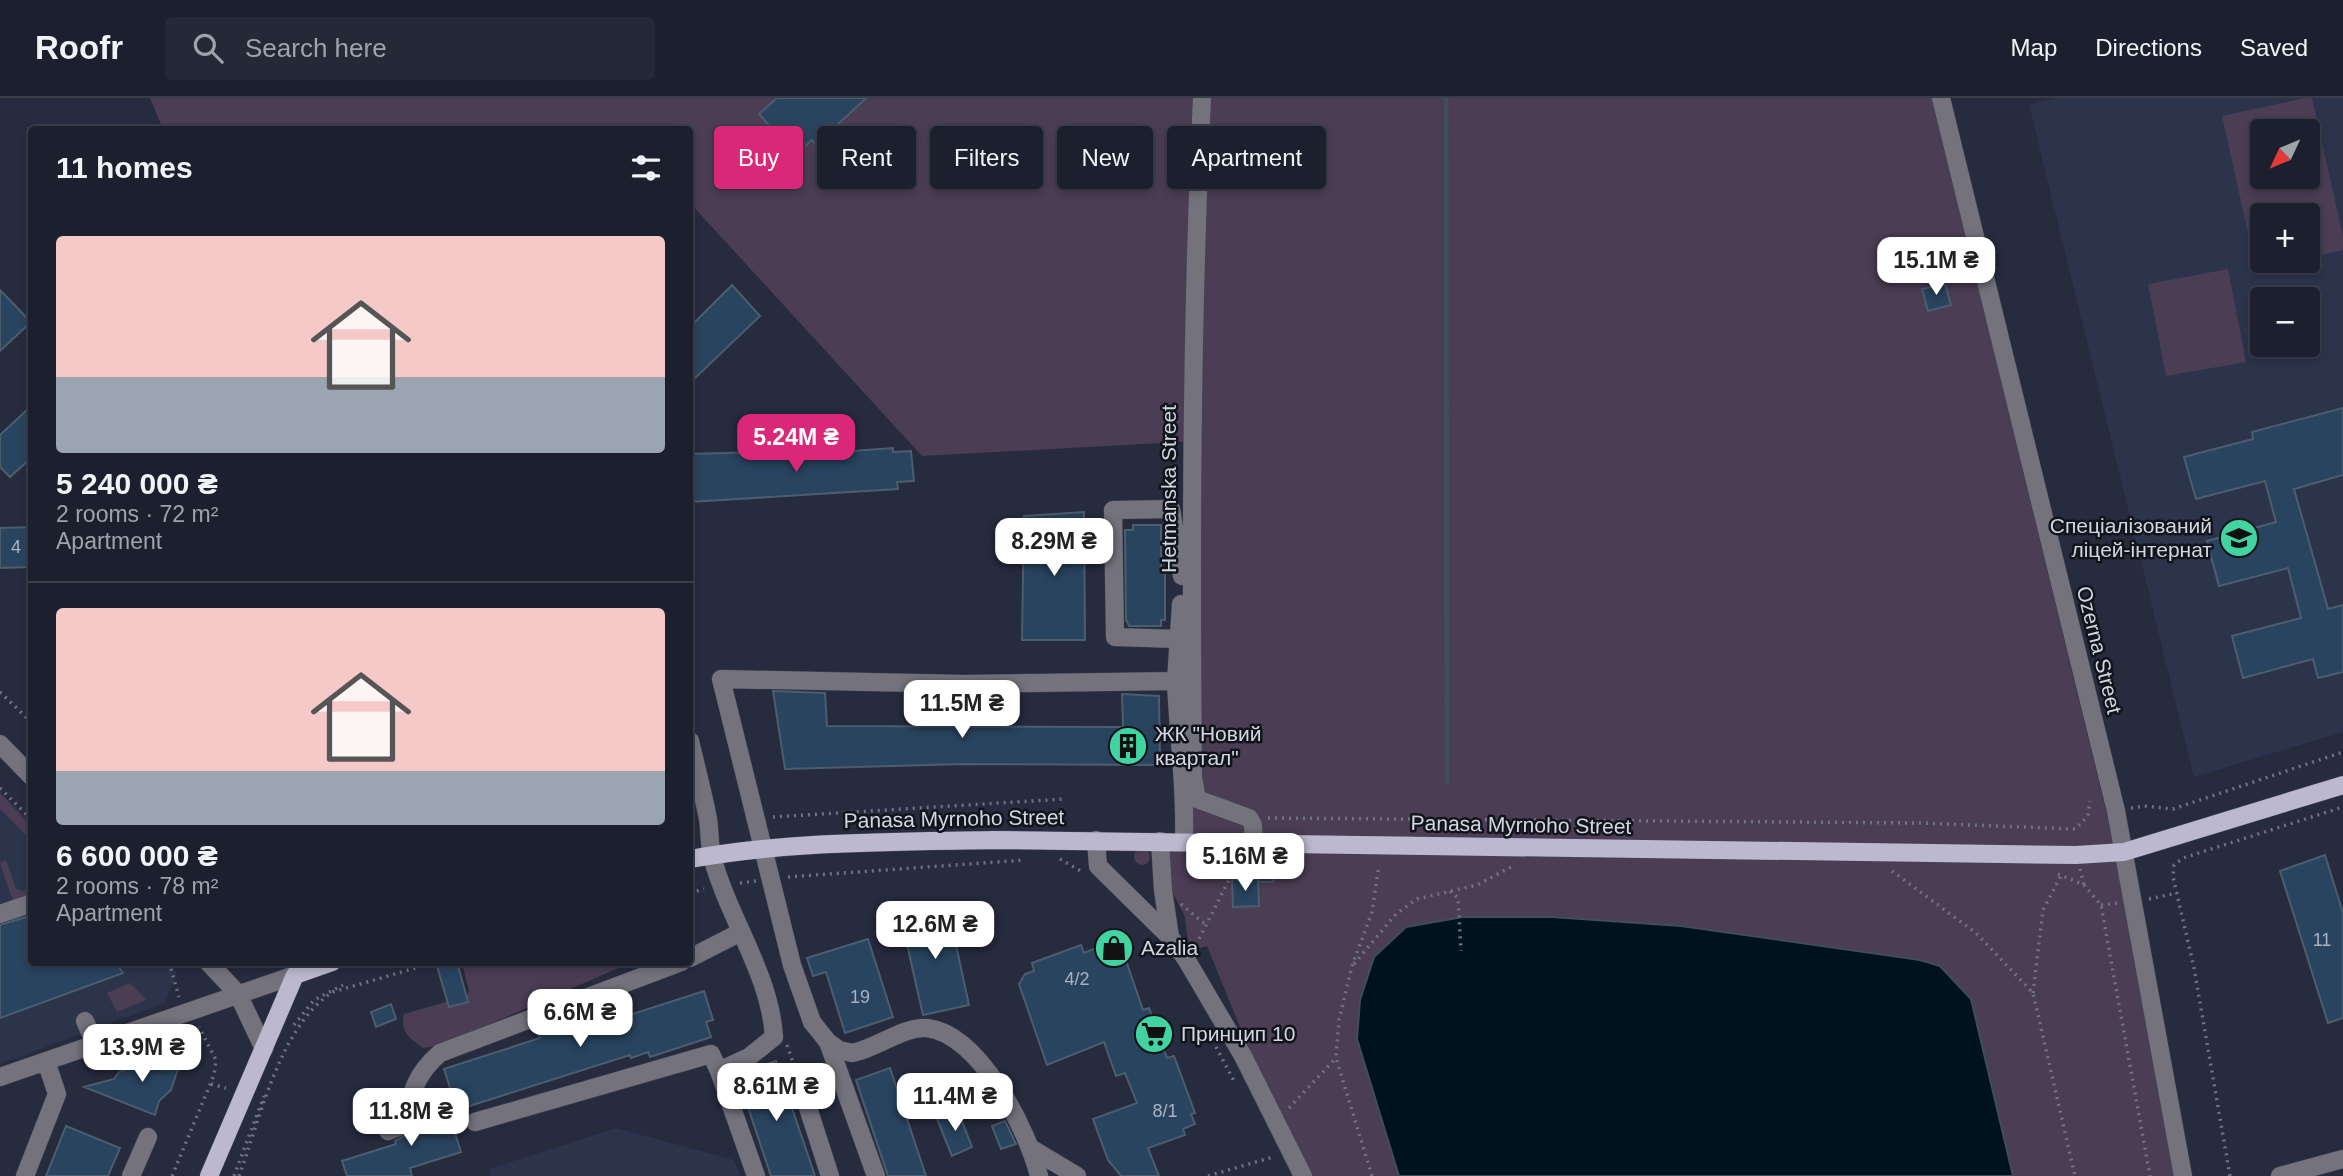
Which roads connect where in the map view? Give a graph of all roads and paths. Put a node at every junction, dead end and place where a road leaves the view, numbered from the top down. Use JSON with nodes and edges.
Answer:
{"nodes":[{"id":1,"x":1202,"y":98,"type":"edge"},
{"id":2,"x":1941,"y":98,"type":"edge"},
{"id":3,"x":1178,"y":639,"type":"junction"},
{"id":4,"x":1177,"y":681,"type":"junction"},
{"id":5,"x":0,"y":692,"type":"edge"},
{"id":6,"x":28,"y":719,"type":"edge"},
{"id":7,"x":2343,"y":752,"type":"edge"},
{"id":8,"x":3,"y":753,"type":"edge"},
{"id":9,"x":693,"y":754,"type":"edge"},
{"id":10,"x":28,"y":774,"type":"edge"},
{"id":11,"x":2343,"y":785,"type":"edge"},
{"id":12,"x":0,"y":788,"type":"edge"},
{"id":13,"x":1065,"y":799,"type":"dead end"},
{"id":14,"x":2090,"y":801,"type":"dead end"},
{"id":15,"x":2144,"y":806,"type":"dead end"},
{"id":16,"x":2343,"y":807,"type":"edge"},
{"id":17,"x":28,"y":816,"type":"edge"},
{"id":18,"x":757,"y":818,"type":"junction"},
{"id":19,"x":1249,"y":818,"type":"junction"},
{"id":20,"x":1096,"y":840,"type":"junction"},
{"id":21,"x":1160,"y":841,"type":"junction"},
{"id":22,"x":1184,"y":841,"type":"junction"},
{"id":23,"x":764,"y":848,"type":"junction"},
{"id":24,"x":1252,"y":852,"type":"junction"},
{"id":25,"x":2124,"y":852,"type":"junction"},
{"id":26,"x":712,"y":855,"type":"junction"},
{"id":27,"x":1056,"y":857,"type":"dead end"},
{"id":28,"x":693,"y":858,"type":"edge"},
{"id":29,"x":1028,"y":859,"type":"dead end"},
{"id":30,"x":1226,"y":862,"type":"dead end"},
{"id":31,"x":1238,"y":862,"type":"junction"},
{"id":32,"x":1366,"y":864,"type":"dead end"},
{"id":33,"x":1500,"y":866,"type":"dead end"},
{"id":34,"x":1901,"y":867,"type":"dead end"},
{"id":35,"x":2049,"y":873,"type":"dead end"},
{"id":36,"x":2062,"y":874,"type":"junction"},
{"id":37,"x":1087,"y":876,"type":"dead end"},
{"id":38,"x":771,"y":879,"type":"junction"},
{"id":39,"x":722,"y":885,"type":"junction"},
{"id":40,"x":1450,"y":891,"type":"junction"},
{"id":41,"x":693,"y":892,"type":"edge"},
{"id":42,"x":1176,"y":899,"type":"dead end"},
{"id":43,"x":28,"y":904,"type":"edge"},
{"id":44,"x":0,"y":914,"type":"edge"},
{"id":45,"x":1207,"y":926,"type":"junction"},
{"id":46,"x":739,"y":933,"type":"junction"},
{"id":47,"x":1170,"y":937,"type":"junction"},
{"id":48,"x":1461,"y":951,"type":"dead end"},
{"id":49,"x":693,"y":956,"type":"edge"},
{"id":50,"x":1184,"y":956,"type":"junction"},
{"id":51,"x":170,"y":966,"type":"edge"},
{"id":52,"x":212,"y":966,"type":"edge"},
{"id":53,"x":321,"y":966,"type":"edge"},
{"id":54,"x":422,"y":966,"type":"edge"},
{"id":55,"x":670,"y":966,"type":"edge"},
{"id":56,"x":1352,"y":966,"type":"junction"},
{"id":57,"x":295,"y":975,"type":"junction"},
{"id":58,"x":343,"y":985,"type":"dead end"},
{"id":59,"x":175,"y":992,"type":"dead end"},
{"id":60,"x":2033,"y":993,"type":"junction"},
{"id":61,"x":238,"y":994,"type":"junction"},
{"id":62,"x":85,"y":1021,"type":"dead end"},
{"id":63,"x":195,"y":1022,"type":"dead end"},
{"id":64,"x":1210,"y":1036,"type":"dead end"},
{"id":65,"x":828,"y":1042,"type":"junction"},
{"id":66,"x":95,"y":1044,"type":"junction"},
{"id":67,"x":264,"y":1049,"type":"junction"},
{"id":68,"x":1336,"y":1058,"type":"junction"},
{"id":69,"x":47,"y":1061,"type":"junction"},
{"id":70,"x":719,"y":1072,"type":"junction"},
{"id":71,"x":0,"y":1077,"type":"edge"},
{"id":72,"x":1235,"y":1082,"type":"dead end"},
{"id":73,"x":800,"y":1083,"type":"dead end"},
{"id":74,"x":211,"y":1084,"type":"junction"},
{"id":75,"x":226,"y":1088,"type":"dead end"},
{"id":76,"x":1300,"y":1096,"type":"dead end"},
{"id":77,"x":475,"y":1122,"type":"dead end"},
{"id":78,"x":388,"y":1132,"type":"dead end"},
{"id":79,"x":148,"y":1137,"type":"dead end"},
{"id":80,"x":1032,"y":1149,"type":"junction"},
{"id":81,"x":1269,"y":1149,"type":"dead end"},
{"id":82,"x":1273,"y":1157,"type":"junction"},
{"id":83,"x":2343,"y":1159,"type":"edge"},
{"id":84,"x":1279,"y":1169,"type":"dead end"},
{"id":85,"x":25,"y":1176,"type":"edge"},
{"id":86,"x":131,"y":1176,"type":"edge"},
{"id":87,"x":172,"y":1176,"type":"edge"},
{"id":88,"x":209,"y":1176,"type":"edge"},
{"id":89,"x":236,"y":1176,"type":"edge"},
{"id":90,"x":756,"y":1176,"type":"edge"},
{"id":91,"x":830,"y":1176,"type":"edge"},
{"id":92,"x":876,"y":1176,"type":"edge"},
{"id":93,"x":1039,"y":1176,"type":"edge"},
{"id":94,"x":1077,"y":1176,"type":"edge"},
{"id":95,"x":1208,"y":1176,"type":"edge"},
{"id":96,"x":1303,"y":1176,"type":"edge"},
{"id":97,"x":1372,"y":1176,"type":"edge"},
{"id":98,"x":2075,"y":1176,"type":"edge"},
{"id":99,"x":2150,"y":1176,"type":"edge"},
{"id":100,"x":2183,"y":1176,"type":"edge"},
{"id":101,"x":2230,"y":1176,"type":"edge"},
{"id":102,"x":2280,"y":1176,"type":"edge"}],
"edges":[{"from":1,"to":19,"type":"street","name":"Hetmanska Street"},
{"from":2,"to":25,"type":"street","name":"Ozerna Street"},
{"from":3,"to":3,"type":"street"},
{"from":3,"to":4,"type":"street"},
{"from":4,"to":18,"type":"street"},
{"from":4,"to":22,"type":"street"},
{"from":5,"to":6,"type":"path"},
{"from":7,"to":15,"type":"path"},
{"from":8,"to":10,"type":"street"},
{"from":9,"to":26,"type":"street"},
{"from":11,"to":25,"type":"main road","name":"Panasa Myrnoho Street"},
{"from":12,"to":17,"type":"path"},
{"from":13,"to":18,"type":"path"},
{"from":14,"to":19,"type":"path"},
{"from":16,"to":101,"type":"path"},
{"from":18,"to":23,"type":"street"},
{"from":19,"to":24,"type":"street"},
{"from":20,"to":21,"type":"main road","name":"Panasa Myrnoho Street"},
{"from":20,"to":23,"type":"main road","name":"Panasa Myrnoho Street"},
{"from":20,"to":47,"type":"street"},
{"from":21,"to":22,"type":"main road","name":"Panasa Myrnoho Street"},
{"from":21,"to":47,"type":"street"},
{"from":22,"to":24,"type":"main road","name":"Panasa Myrnoho Street"},
{"from":23,"to":26,"type":"main road","name":"Panasa Myrnoho Street"},
{"from":23,"to":38,"type":"street"},
{"from":24,"to":25,"type":"main road","name":"Panasa Myrnoho Street"},
{"from":24,"to":31,"type":"path"},
{"from":25,"to":100,"type":"street","name":"Ozerna Street"},
{"from":26,"to":28,"type":"main road","name":"Panasa Myrnoho Street"},
{"from":26,"to":39,"type":"street"},
{"from":27,"to":37,"type":"path"},
{"from":29,"to":38,"type":"path"},
{"from":30,"to":31,"type":"path"},
{"from":31,"to":45,"type":"path"},
{"from":32,"to":56,"type":"path"},
{"from":33,"to":40,"type":"path"},
{"from":34,"to":60,"type":"path"},
{"from":35,"to":36,"type":"path"},
{"from":36,"to":60,"type":"path"},
{"from":36,"to":99,"type":"path"},
{"from":38,"to":39,"type":"path"},
{"from":38,"to":65,"type":"street"},
{"from":39,"to":41,"type":"path"},
{"from":39,"to":46,"type":"street"},
{"from":40,"to":48,"type":"path"},
{"from":40,"to":56,"type":"path"},
{"from":42,"to":45,"type":"path"},
{"from":43,"to":44,"type":"street"},
{"from":45,"to":50,"type":"path"},
{"from":46,"to":49,"type":"street"},
{"from":46,"to":70,"type":"street"},
{"from":47,"to":50,"type":"street"},
{"from":50,"to":96,"type":"street"},
{"from":51,"to":59,"type":"path"},
{"from":52,"to":61,"type":"street"},
{"from":53,"to":57,"type":"main road"},
{"from":54,"to":89,"type":"path"},
{"from":55,"to":78,"type":"street"},
{"from":56,"to":68,"type":"path"},
{"from":57,"to":61,"type":"street"},
{"from":57,"to":67,"type":"main road"},
{"from":58,"to":89,"type":"path"},
{"from":60,"to":98,"type":"path"},
{"from":61,"to":66,"type":"street"},
{"from":61,"to":67,"type":"street"},
{"from":62,"to":66,"type":"street"},
{"from":63,"to":74,"type":"path"},
{"from":64,"to":72,"type":"path"},
{"from":65,"to":80,"type":"street"},
{"from":65,"to":92,"type":"street"},
{"from":66,"to":69,"type":"street"},
{"from":67,"to":88,"type":"main road"},
{"from":68,"to":76,"type":"path"},
{"from":68,"to":97,"type":"path"},
{"from":69,"to":71,"type":"street"},
{"from":69,"to":85,"type":"street"},
{"from":70,"to":77,"type":"street"},
{"from":70,"to":90,"type":"street"},
{"from":73,"to":91,"type":"street"},
{"from":74,"to":75,"type":"path"},
{"from":74,"to":87,"type":"path"},
{"from":79,"to":86,"type":"street"},
{"from":80,"to":93,"type":"street"},
{"from":80,"to":94,"type":"street"},
{"from":81,"to":82,"type":"path"},
{"from":82,"to":84,"type":"path"},
{"from":82,"to":95,"type":"path"},
{"from":83,"to":102,"type":"street"}]}
